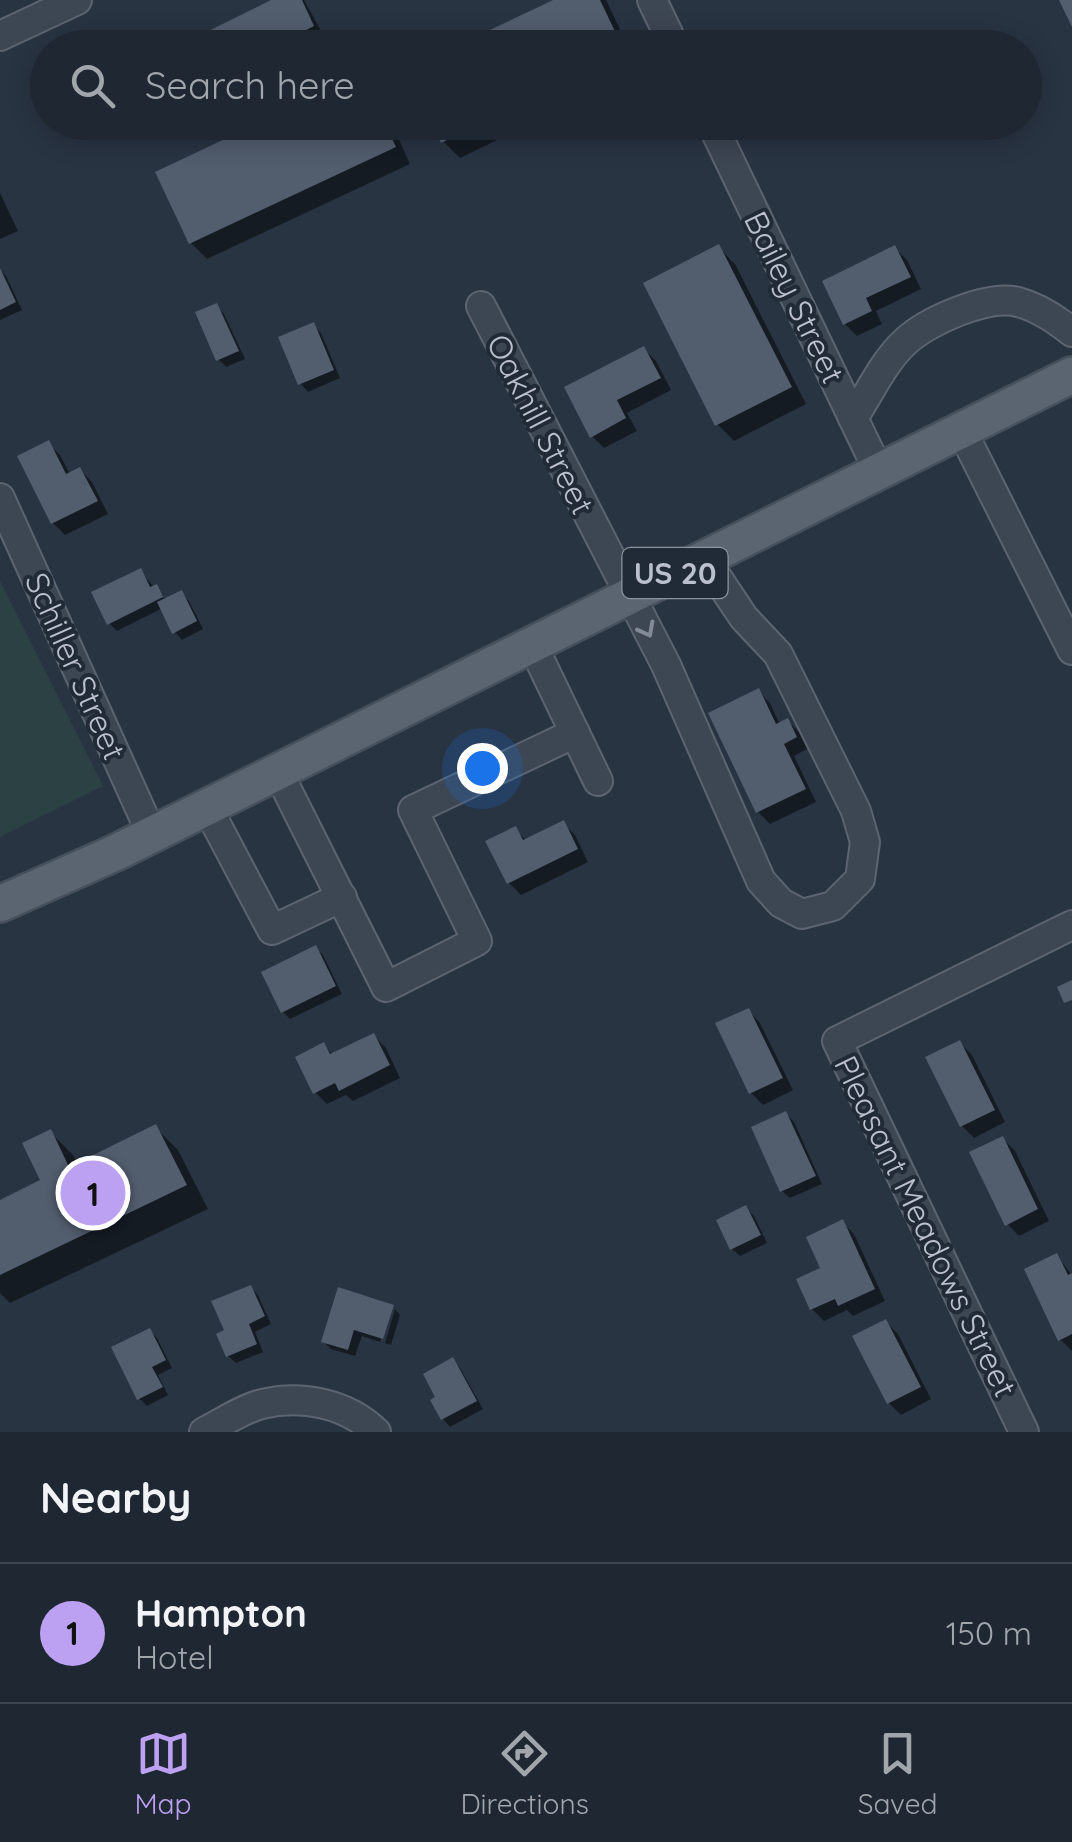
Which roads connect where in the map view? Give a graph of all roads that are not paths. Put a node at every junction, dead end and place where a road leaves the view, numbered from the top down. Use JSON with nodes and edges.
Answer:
{"nodes":[{"id":1,"x":77,"y":0,"type":"edge"},
{"id":2,"x":652,"y":0,"type":"edge"},
{"id":3,"x":666,"y":30,"type":"edge"},
{"id":4,"x":0,"y":36,"type":"edge"},
{"id":5,"x":720,"y":140,"type":"edge"},
{"id":6,"x":481,"y":306,"type":"dead end"},
{"id":7,"x":1072,"y":332,"type":"edge"},
{"id":8,"x":1072,"y":375,"type":"edge"},
{"id":9,"x":853,"y":418,"type":"junction"},
{"id":10,"x":961,"y":429,"type":"junction"},
{"id":11,"x":879,"y":472,"type":"junction"},
{"id":12,"x":0,"y":498,"type":"edge"},
{"id":13,"x":704,"y":558,"type":"junction"},
{"id":14,"x":628,"y":595,"type":"junction"},
{"id":15,"x":532,"y":644,"type":"junction"},
{"id":16,"x":1072,"y":650,"type":"edge"},
{"id":17,"x":575,"y":733,"type":"junction"},
{"id":18,"x":278,"y":772,"type":"junction"},
{"id":19,"x":598,"y":781,"type":"dead end"},
{"id":20,"x":208,"y":808,"type":"junction"},
{"id":21,"x":152,"y":835,"type":"junction"},
{"id":22,"x":117,"y":852,"type":"junction"},
{"id":23,"x":342,"y":896,"type":"junction"},
{"id":24,"x":0,"y":904,"type":"edge"},
{"id":25,"x":0,"y":925,"type":"edge"},
{"id":26,"x":1072,"y":926,"type":"edge"},
{"id":27,"x":204,"y":1432,"type":"edge"},
{"id":28,"x":376,"y":1432,"type":"edge"},
{"id":29,"x":1024,"y":1432,"type":"edge"}],
"edges":[{"from":1,"to":4,"type":"street"},
{"from":2,"to":3,"type":"street"},
{"from":5,"to":9,"type":"street","name":"Bailey Street"},
{"from":6,"to":14,"type":"street","name":"Oakhill Street"},
{"from":7,"to":9,"type":"street"},
{"from":8,"to":10,"type":"main road","number":"US 20"},
{"from":9,"to":11,"type":"street","name":"Bailey Street"},
{"from":10,"to":11,"type":"main road","number":"US 20"},
{"from":10,"to":16,"type":"street"},
{"from":11,"to":13,"type":"main road","number":"US 20"},
{"from":12,"to":21,"type":"street","name":"Schiller Street"},
{"from":13,"to":14,"type":"main road","number":"US 20"},
{"from":14,"to":13,"type":"street","name":"Oakhill Street","one_way":true},
{"from":14,"to":15,"type":"main road","number":"US 20"},
{"from":15,"to":17,"type":"street"},
{"from":15,"to":18,"type":"main road","number":"US 20"},
{"from":17,"to":19,"type":"street"},
{"from":17,"to":23,"type":"street"},
{"from":18,"to":20,"type":"main road","number":"US 20"},
{"from":18,"to":23,"type":"street"},
{"from":20,"to":21,"type":"main road","number":"US 20"},
{"from":20,"to":23,"type":"street"},
{"from":21,"to":22,"type":"main road","number":"US 20"},
{"from":22,"to":24,"type":"main road","number":"US 20"},
{"from":22,"to":25,"type":"main road","number":"US 20"},
{"from":26,"to":29,"type":"street","name":"Pleasant Meadows Street"},
{"from":27,"to":28,"type":"street"}]}
